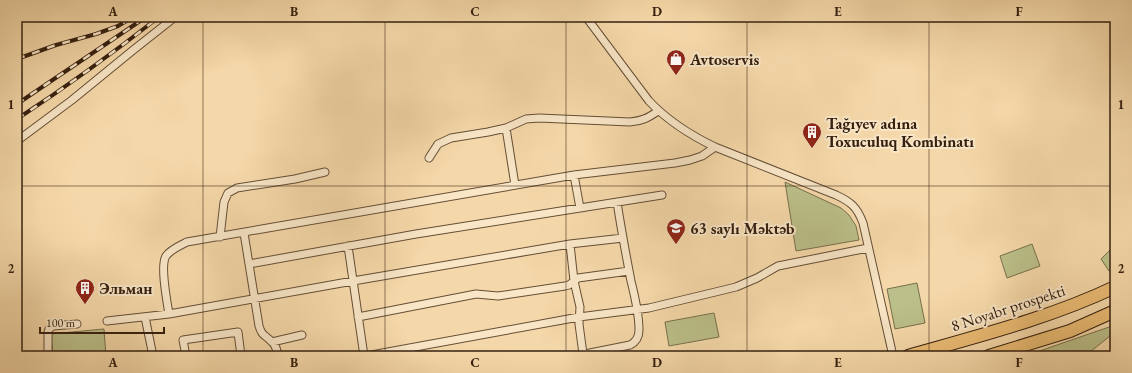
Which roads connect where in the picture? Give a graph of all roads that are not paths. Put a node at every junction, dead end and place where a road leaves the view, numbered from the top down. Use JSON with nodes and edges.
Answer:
{"nodes":[{"id":1,"x":175,"y":17,"type":"edge"},
{"id":2,"x":586,"y":17,"type":"edge"},
{"id":3,"x":658,"y":111,"type":"junction"},
{"id":4,"x":506,"y":128,"type":"junction"},
{"id":5,"x":17,"y":141,"type":"edge"},
{"id":6,"x":715,"y":147,"type":"junction"},
{"id":7,"x":429,"y":158,"type":"dead end"},
{"id":8,"x":325,"y":172,"type":"dead end"},
{"id":9,"x":574,"y":175,"type":"junction"},
{"id":10,"x":515,"y":186,"type":"junction"},
{"id":11,"x":662,"y":195,"type":"dead end"},
{"id":12,"x":618,"y":202,"type":"junction"},
{"id":13,"x":580,"y":208,"type":"junction"},
{"id":14,"x":244,"y":233,"type":"junction"},
{"id":15,"x":220,"y":237,"type":"junction"},
{"id":16,"x":623,"y":238,"type":"junction"},
{"id":17,"x":570,"y":244,"type":"junction"},
{"id":18,"x":348,"y":246,"type":"junction"},
{"id":19,"x":868,"y":248,"type":"junction"},
{"id":20,"x":249,"y":264,"type":"junction"},
{"id":21,"x":630,"y":271,"type":"junction"},
{"id":22,"x":353,"y":280,"type":"junction"},
{"id":23,"x":574,"y":280,"type":"junction"},
{"id":24,"x":1115,"y":287,"type":"edge"},
{"id":25,"x":254,"y":299,"type":"junction"},
{"id":26,"x":637,"y":309,"type":"junction"},
{"id":27,"x":1115,"y":311,"type":"edge"},
{"id":28,"x":169,"y":314,"type":"junction"},
{"id":29,"x":145,"y":317,"type":"junction"},
{"id":30,"x":358,"y":317,"type":"junction"},
{"id":31,"x":579,"y":317,"type":"junction"},
{"id":32,"x":108,"y":321,"type":"dead end"},
{"id":33,"x":78,"y":324,"type":"dead end"},
{"id":34,"x":302,"y":335,"type":"dead end"},
{"id":35,"x":272,"y":342,"type":"junction"},
{"id":36,"x":583,"y":354,"type":"junction"},
{"id":37,"x":48,"y":356,"type":"edge"},
{"id":38,"x":153,"y":356,"type":"edge"},
{"id":39,"x":186,"y":356,"type":"edge"},
{"id":40,"x":241,"y":356,"type":"edge"},
{"id":41,"x":278,"y":356,"type":"edge"},
{"id":42,"x":365,"y":356,"type":"edge"},
{"id":43,"x":575,"y":356,"type":"edge"},
{"id":44,"x":893,"y":356,"type":"edge"},
{"id":45,"x":908,"y":356,"type":"edge"},
{"id":46,"x":989,"y":356,"type":"edge"}],
"edges":[{"from":1,"to":5,"type":"street"},
{"from":2,"to":3,"type":"street"},
{"from":3,"to":4,"type":"street"},
{"from":3,"to":6,"type":"street"},
{"from":4,"to":7,"type":"street"},
{"from":4,"to":10,"type":"street"},
{"from":6,"to":9,"type":"street"},
{"from":6,"to":19,"type":"street"},
{"from":8,"to":15,"type":"street"},
{"from":9,"to":10,"type":"street"},
{"from":9,"to":13,"type":"street"},
{"from":10,"to":14,"type":"street"},
{"from":11,"to":12,"type":"street"},
{"from":12,"to":13,"type":"street"},
{"from":12,"to":16,"type":"street"},
{"from":13,"to":18,"type":"street"},
{"from":14,"to":15,"type":"street"},
{"from":14,"to":20,"type":"street"},
{"from":15,"to":28,"type":"street"},
{"from":16,"to":17,"type":"street"},
{"from":16,"to":21,"type":"street"},
{"from":17,"to":22,"type":"street"},
{"from":17,"to":23,"type":"street"},
{"from":18,"to":20,"type":"street"},
{"from":18,"to":22,"type":"street"},
{"from":19,"to":26,"type":"street"},
{"from":19,"to":44,"type":"street"},
{"from":20,"to":25,"type":"street"},
{"from":21,"to":23,"type":"street"},
{"from":21,"to":26,"type":"street"},
{"from":22,"to":25,"type":"street"},
{"from":22,"to":30,"type":"street"},
{"from":23,"to":30,"type":"street"},
{"from":23,"to":31,"type":"street"},
{"from":24,"to":45,"type":"highway","name":"8 Noyabr prospekti"},
{"from":25,"to":28,"type":"street"},
{"from":25,"to":35,"type":"street"},
{"from":26,"to":31,"type":"street"},
{"from":26,"to":36,"type":"street"},
{"from":27,"to":46,"type":"highway"},
{"from":28,"to":29,"type":"street"},
{"from":29,"to":32,"type":"street"},
{"from":29,"to":38,"type":"street"},
{"from":30,"to":42,"type":"street"},
{"from":31,"to":36,"type":"street"},
{"from":31,"to":42,"type":"street"},
{"from":33,"to":37,"type":"street"},
{"from":34,"to":35,"type":"street"},
{"from":35,"to":41,"type":"street"},
{"from":36,"to":43,"type":"street"},
{"from":39,"to":40,"type":"street"}]}
